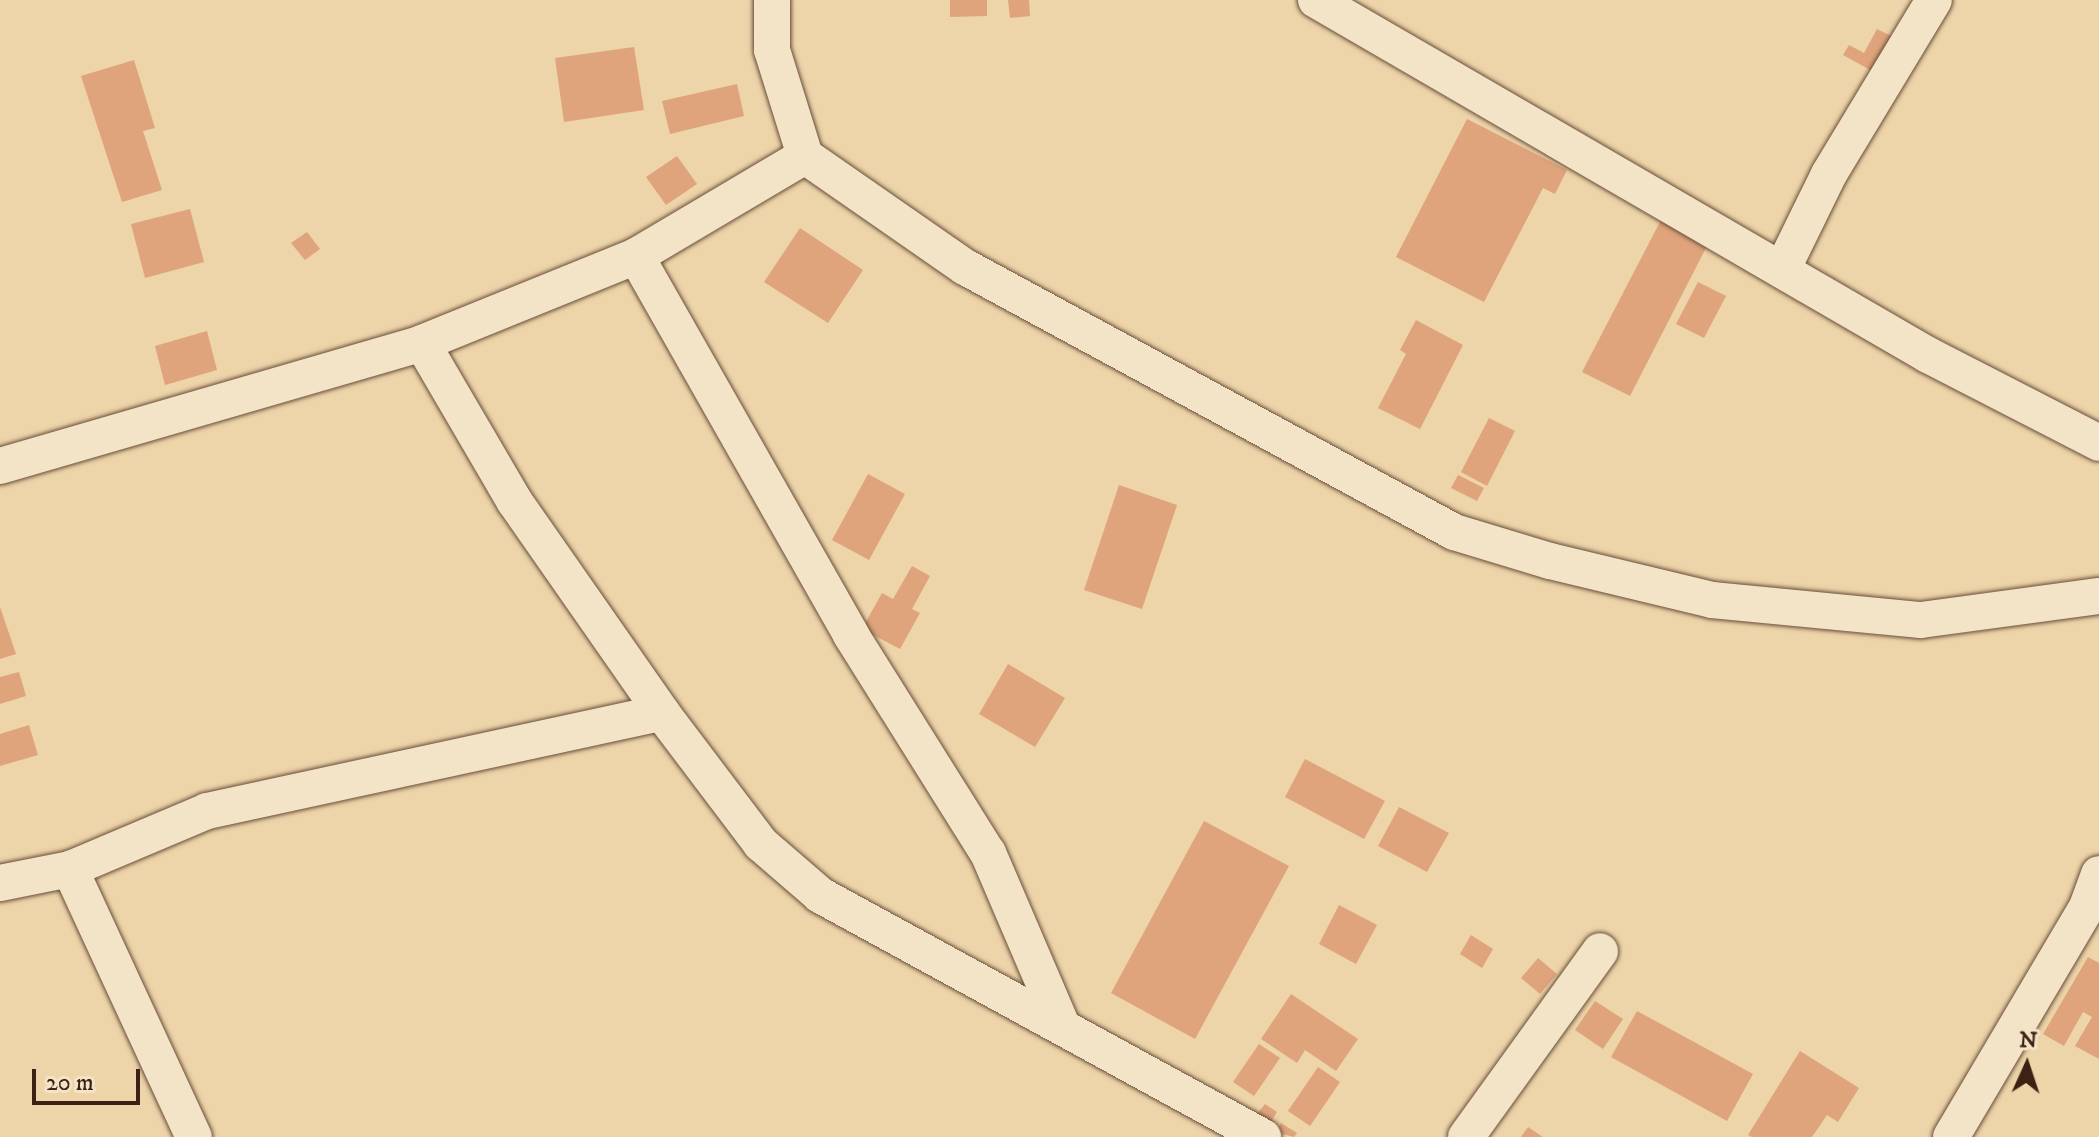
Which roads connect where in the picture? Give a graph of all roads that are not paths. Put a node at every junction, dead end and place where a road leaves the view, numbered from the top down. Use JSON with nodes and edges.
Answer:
{"nodes":[{"id":1,"x":772,"y":0,"type":"edge"},
{"id":2,"x":1316,"y":0,"type":"edge"},
{"id":3,"x":1934,"y":0,"type":"edge"},
{"id":4,"x":805,"y":156,"type":"junction"},
{"id":5,"x":636,"y":256,"type":"junction"},
{"id":6,"x":1782,"y":270,"type":"junction"},
{"id":7,"x":422,"y":343,"type":"junction"},
{"id":8,"x":2099,"y":443,"type":"edge"},
{"id":9,"x":0,"y":466,"type":"edge"},
{"id":10,"x":2099,"y":596,"type":"edge"},
{"id":11,"x":662,"y":713,"type":"junction"},
{"id":12,"x":70,"y":869,"type":"junction"},
{"id":13,"x":0,"y":883,"type":"edge"},
{"id":14,"x":2095,"y":898,"type":"edge"},
{"id":15,"x":1600,"y":951,"type":"dead end"},
{"id":16,"x":1061,"y":1023,"type":"junction"},
{"id":17,"x":194,"y":1137,"type":"edge"},
{"id":18,"x":1263,"y":1137,"type":"edge"},
{"id":19,"x":1466,"y":1137,"type":"edge"},
{"id":20,"x":1951,"y":1137,"type":"edge"}],
"edges":[{"from":1,"to":4,"type":"street"},
{"from":2,"to":6,"type":"street"},
{"from":3,"to":6,"type":"street"},
{"from":4,"to":5,"type":"street"},
{"from":4,"to":10,"type":"street"},
{"from":5,"to":7,"type":"street"},
{"from":5,"to":16,"type":"street"},
{"from":6,"to":8,"type":"street"},
{"from":7,"to":9,"type":"street"},
{"from":7,"to":11,"type":"street"},
{"from":11,"to":12,"type":"street"},
{"from":11,"to":16,"type":"street"},
{"from":12,"to":13,"type":"street"},
{"from":12,"to":17,"type":"street"},
{"from":14,"to":20,"type":"street"},
{"from":15,"to":19,"type":"street"},
{"from":16,"to":18,"type":"street"}]}
